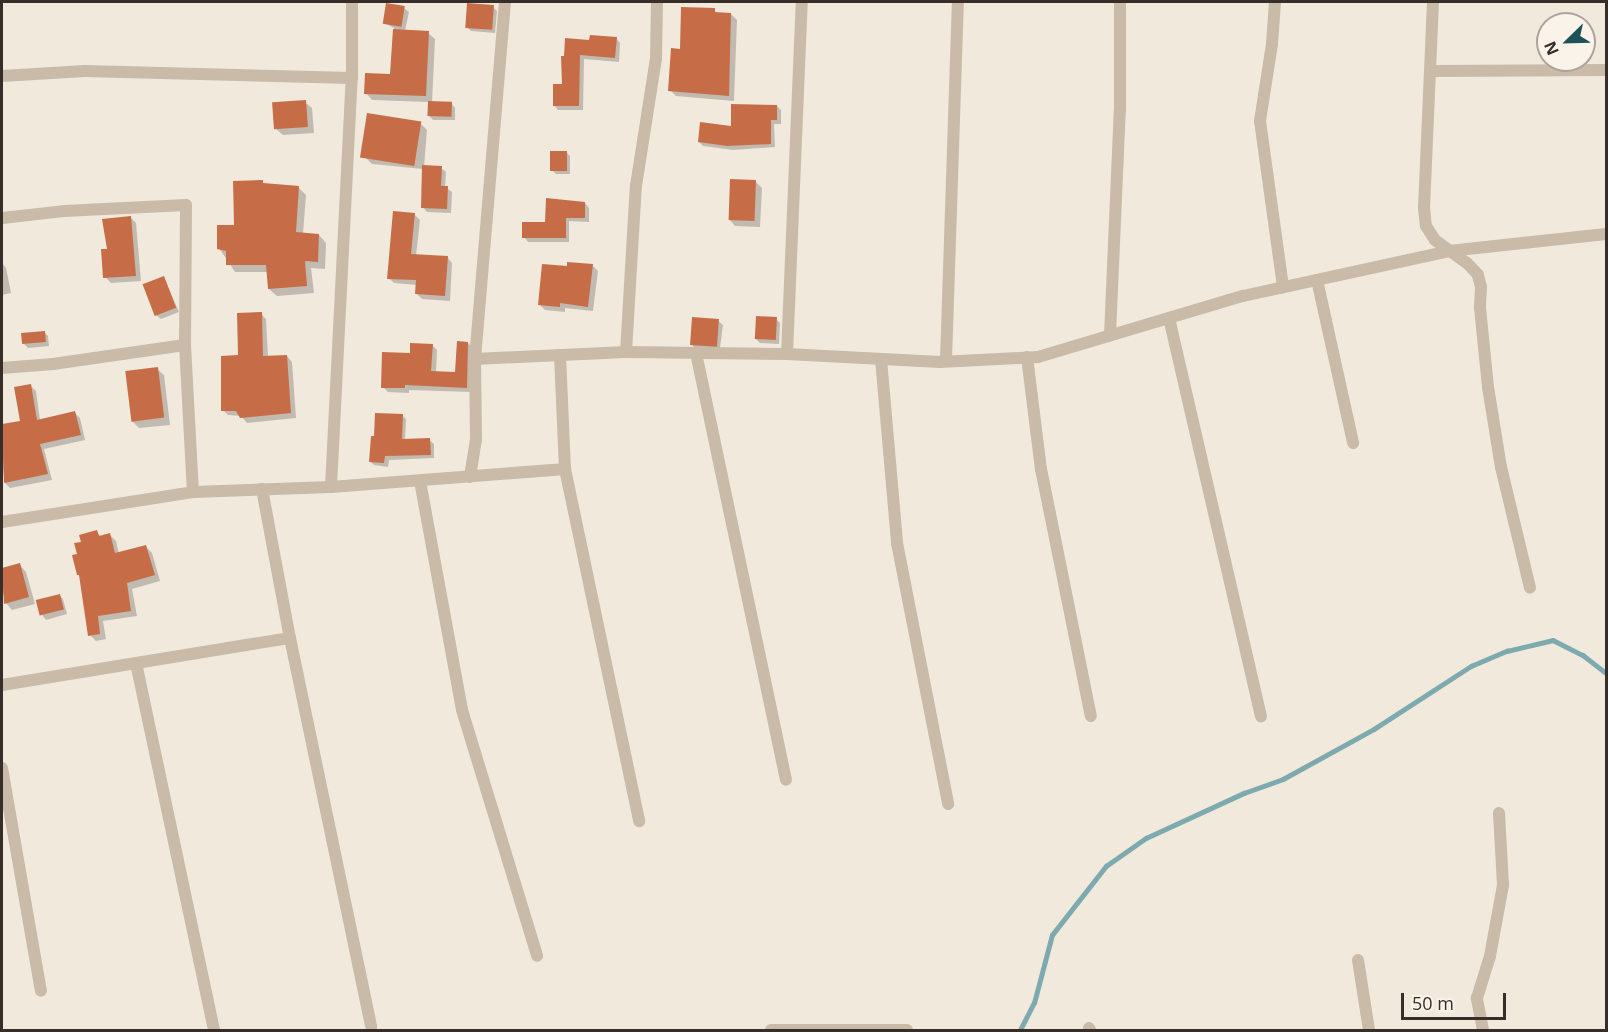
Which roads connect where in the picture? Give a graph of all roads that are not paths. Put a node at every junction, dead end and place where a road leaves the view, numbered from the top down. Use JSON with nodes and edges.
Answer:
{"nodes":[{"id":1,"x":352,"y":2,"type":"edge"},
{"id":2,"x":505,"y":2,"type":"edge"},
{"id":3,"x":657,"y":2,"type":"edge"},
{"id":4,"x":802,"y":2,"type":"edge"},
{"id":5,"x":958,"y":2,"type":"edge"},
{"id":6,"x":1120,"y":2,"type":"edge"},
{"id":7,"x":1275,"y":2,"type":"edge"},
{"id":8,"x":1433,"y":2,"type":"edge"},
{"id":9,"x":1606,"y":70,"type":"edge"},
{"id":10,"x":1431,"y":71,"type":"junction"},
{"id":11,"x":2,"y":76,"type":"edge"},
{"id":12,"x":352,"y":78,"type":"junction"},
{"id":13,"x":2,"y":218,"type":"edge"},
{"id":14,"x":1606,"y":234,"type":"edge"},
{"id":15,"x":1449,"y":251,"type":"junction"},
{"id":16,"x":1317,"y":280,"type":"junction"},
{"id":17,"x":1282,"y":287,"type":"junction"},
{"id":18,"x":1169,"y":318,"type":"junction"},
{"id":19,"x":1110,"y":335,"type":"junction"},
{"id":20,"x":185,"y":345,"type":"junction"},
{"id":21,"x":626,"y":352,"type":"junction"},
{"id":22,"x":696,"y":353,"type":"junction"},
{"id":23,"x":787,"y":354,"type":"junction"},
{"id":24,"x":560,"y":355,"type":"junction"},
{"id":25,"x":1027,"y":357,"type":"junction"},
{"id":26,"x":476,"y":359,"type":"junction"},
{"id":27,"x":881,"y":359,"type":"junction"},
{"id":28,"x":940,"y":362,"type":"junction"},
{"id":29,"x":2,"y":368,"type":"edge"},
{"id":30,"x":1353,"y":443,"type":"dead end"},
{"id":31,"x":565,"y":469,"type":"junction"},
{"id":32,"x":470,"y":477,"type":"junction"},
{"id":33,"x":420,"y":481,"type":"junction"},
{"id":34,"x":331,"y":487,"type":"junction"},
{"id":35,"x":262,"y":489,"type":"junction"},
{"id":36,"x":193,"y":492,"type":"junction"},
{"id":37,"x":2,"y":522,"type":"edge"},
{"id":38,"x":1530,"y":588,"type":"dead end"},
{"id":39,"x":290,"y":638,"type":"junction"},
{"id":40,"x":136,"y":663,"type":"junction"},
{"id":41,"x":2,"y":685,"type":"edge"},
{"id":42,"x":1091,"y":716,"type":"dead end"},
{"id":43,"x":1261,"y":717,"type":"dead end"},
{"id":44,"x":2,"y":768,"type":"edge"},
{"id":45,"x":786,"y":780,"type":"dead end"},
{"id":46,"x":948,"y":804,"type":"dead end"},
{"id":47,"x":1498,"y":813,"type":"dead end"},
{"id":48,"x":639,"y":821,"type":"dead end"},
{"id":49,"x":537,"y":956,"type":"dead end"},
{"id":50,"x":1358,"y":960,"type":"dead end"},
{"id":51,"x":41,"y":991,"type":"dead end"},
{"id":52,"x":371,"y":1027,"type":"dead end"},
{"id":53,"x":214,"y":1030,"type":"edge"},
{"id":54,"x":771,"y":1030,"type":"edge"},
{"id":55,"x":907,"y":1030,"type":"edge"},
{"id":56,"x":1369,"y":1030,"type":"edge"},
{"id":57,"x":1483,"y":1030,"type":"edge"}],
"edges":[{"from":1,"to":12,"type":"street"},
{"from":2,"to":26,"type":"street"},
{"from":3,"to":21,"type":"street"},
{"from":4,"to":23,"type":"street"},
{"from":5,"to":28,"type":"street"},
{"from":6,"to":19,"type":"street"},
{"from":7,"to":17,"type":"street"},
{"from":8,"to":10,"type":"street"},
{"from":9,"to":10,"type":"street"},
{"from":10,"to":15,"type":"street"},
{"from":11,"to":12,"type":"street"},
{"from":12,"to":34,"type":"street"},
{"from":13,"to":20,"type":"street"},
{"from":14,"to":15,"type":"street"},
{"from":15,"to":16,"type":"street"},
{"from":15,"to":38,"type":"street"},
{"from":16,"to":17,"type":"street"},
{"from":16,"to":30,"type":"street"},
{"from":17,"to":18,"type":"street"},
{"from":18,"to":19,"type":"street"},
{"from":18,"to":43,"type":"street"},
{"from":19,"to":25,"type":"street"},
{"from":20,"to":29,"type":"street"},
{"from":20,"to":36,"type":"street"},
{"from":21,"to":22,"type":"street"},
{"from":21,"to":24,"type":"street"},
{"from":22,"to":23,"type":"street"},
{"from":22,"to":45,"type":"street"},
{"from":23,"to":27,"type":"street"},
{"from":24,"to":26,"type":"street"},
{"from":24,"to":31,"type":"street"},
{"from":25,"to":28,"type":"street"},
{"from":25,"to":42,"type":"street"},
{"from":26,"to":32,"type":"street"},
{"from":27,"to":28,"type":"street"},
{"from":27,"to":46,"type":"street"},
{"from":31,"to":32,"type":"street"},
{"from":31,"to":48,"type":"street"},
{"from":32,"to":33,"type":"street"},
{"from":33,"to":34,"type":"street"},
{"from":33,"to":49,"type":"street"},
{"from":34,"to":35,"type":"street"},
{"from":35,"to":36,"type":"street"},
{"from":35,"to":39,"type":"street"},
{"from":36,"to":37,"type":"street"},
{"from":39,"to":40,"type":"street"},
{"from":39,"to":52,"type":"street"},
{"from":40,"to":41,"type":"street"},
{"from":40,"to":53,"type":"street"},
{"from":44,"to":51,"type":"street"},
{"from":47,"to":57,"type":"street"},
{"from":50,"to":56,"type":"street"},
{"from":54,"to":55,"type":"street"}]}
